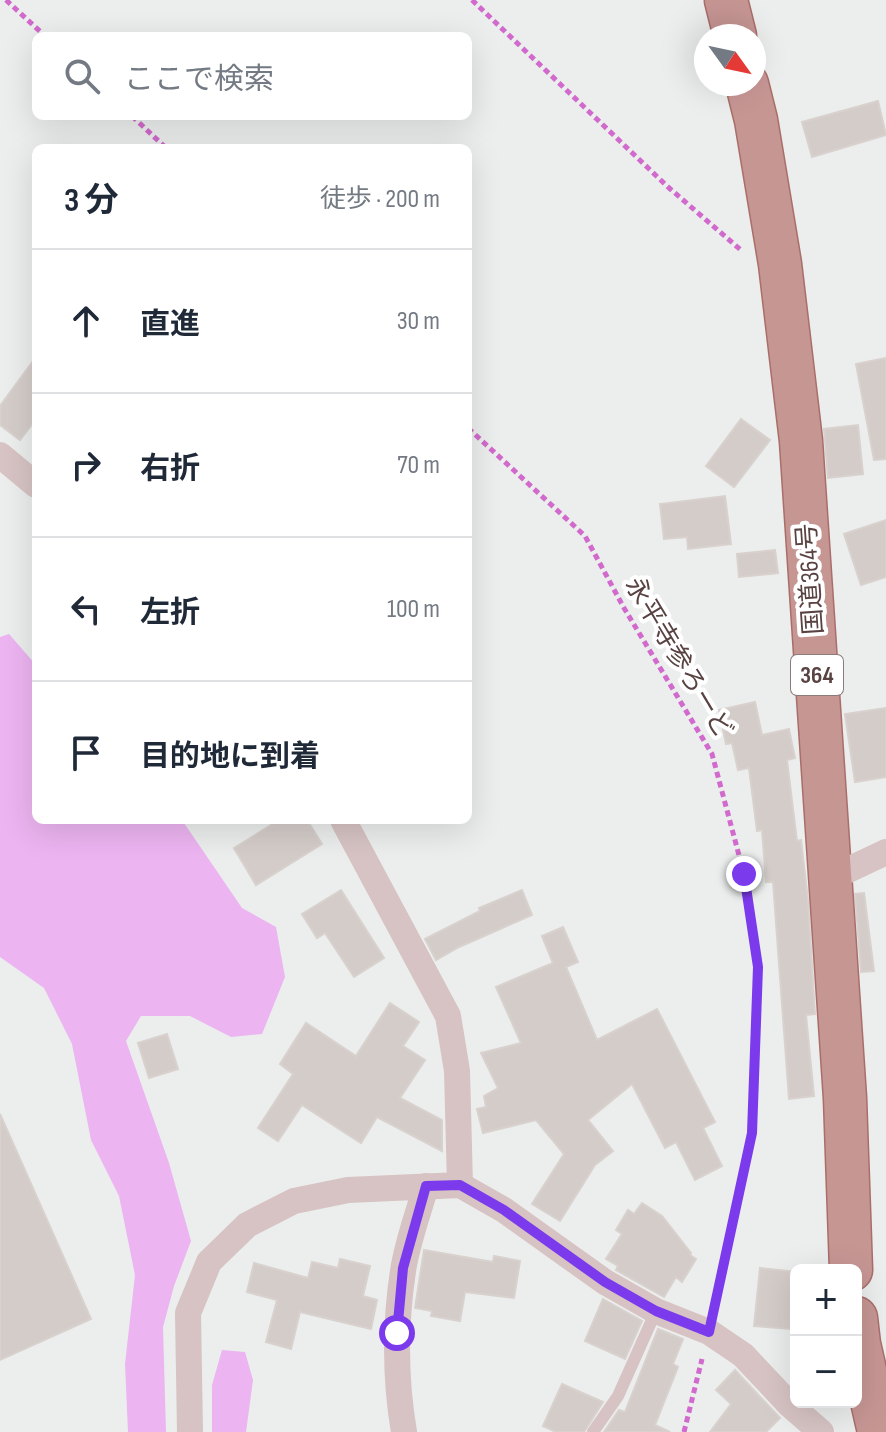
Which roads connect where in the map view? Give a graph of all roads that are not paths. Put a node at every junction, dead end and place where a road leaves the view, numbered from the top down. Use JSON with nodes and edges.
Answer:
{"nodes":[{"id":1,"x":726,"y":0,"type":"edge"},
{"id":2,"x":732,"y":24,"type":"edge"},
{"id":3,"x":750,"y":96,"type":"edge"},
{"id":4,"x":0,"y":455,"type":"edge"},
{"id":5,"x":32,"y":482,"type":"edge"},
{"id":6,"x":345,"y":824,"type":"edge"},
{"id":7,"x":886,"y":852,"type":"edge"},
{"id":8,"x":829,"y":879,"type":"junction"},
{"id":9,"x":460,"y":1185,"type":"junction"},
{"id":10,"x":426,"y":1186,"type":"junction"},
{"id":11,"x":851,"y":1264,"type":"edge"},
{"id":12,"x":656,"y":1311,"type":"junction"},
{"id":13,"x":858,"y":1336,"type":"edge"},
{"id":14,"x":190,"y":1432,"type":"edge"},
{"id":15,"x":404,"y":1432,"type":"edge"},
{"id":16,"x":593,"y":1432,"type":"edge"},
{"id":17,"x":821,"y":1432,"type":"edge"},
{"id":18,"x":879,"y":1432,"type":"edge"}],
"edges":[{"from":1,"to":2,"type":"highway"},
{"from":3,"to":8,"type":"highway","name":"国道364号","number":"364"},
{"from":4,"to":5,"type":"street"},
{"from":6,"to":9,"type":"street"},
{"from":7,"to":8,"type":"street"},
{"from":8,"to":11,"type":"highway","name":"国道364号","number":"364"},
{"from":9,"to":10,"type":"street"},
{"from":9,"to":12,"type":"street"},
{"from":10,"to":14,"type":"street"},
{"from":10,"to":15,"type":"street"},
{"from":12,"to":16,"type":"lane"},
{"from":12,"to":17,"type":"street"},
{"from":13,"to":18,"type":"highway"}]}
